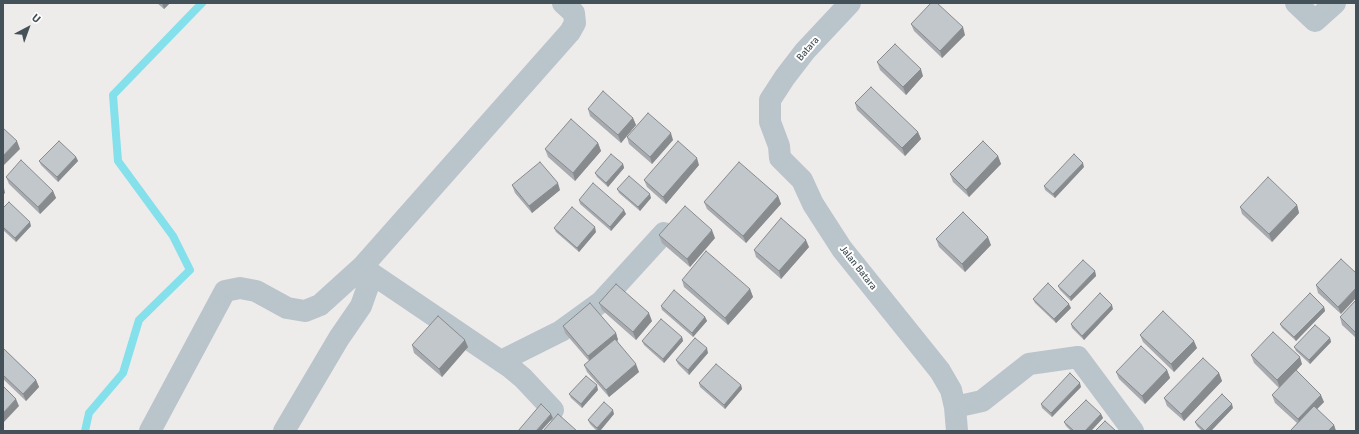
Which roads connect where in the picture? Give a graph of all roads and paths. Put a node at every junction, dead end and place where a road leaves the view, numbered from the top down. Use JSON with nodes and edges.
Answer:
{"nodes":[{"id":1,"x":563,"y":3,"type":"edge"},
{"id":2,"x":1296,"y":3,"type":"edge"},
{"id":3,"x":1335,"y":3,"type":"edge"},
{"id":4,"x":848,"y":4,"type":"edge"},
{"id":5,"x":770,"y":100,"type":"joint"},
{"id":6,"x":664,"y":234,"type":"edge"},
{"id":7,"x":367,"y":271,"type":"junction"},
{"id":8,"x":501,"y":361,"type":"junction"},
{"id":9,"x":955,"y":407,"type":"junction"},
{"id":10,"x":553,"y":410,"type":"dead end"},
{"id":11,"x":150,"y":431,"type":"edge"},
{"id":12,"x":284,"y":431,"type":"edge"},
{"id":13,"x":957,"y":431,"type":"edge"},
{"id":14,"x":1133,"y":431,"type":"edge"}],
"edges":[{"from":1,"to":7,"type":"street"},
{"from":2,"to":3,"type":"street"},
{"from":4,"to":5,"type":"street","name":"Batara"},
{"from":5,"to":9,"type":"street","name":"Jalan Batara"},
{"from":6,"to":8,"type":"street"},
{"from":7,"to":8,"type":"street"},
{"from":7,"to":11,"type":"street"},
{"from":7,"to":12,"type":"street"},
{"from":8,"to":10,"type":"street"},
{"from":9,"to":13,"type":"street","name":"Jalan Batara"},
{"from":9,"to":14,"type":"street"}]}
